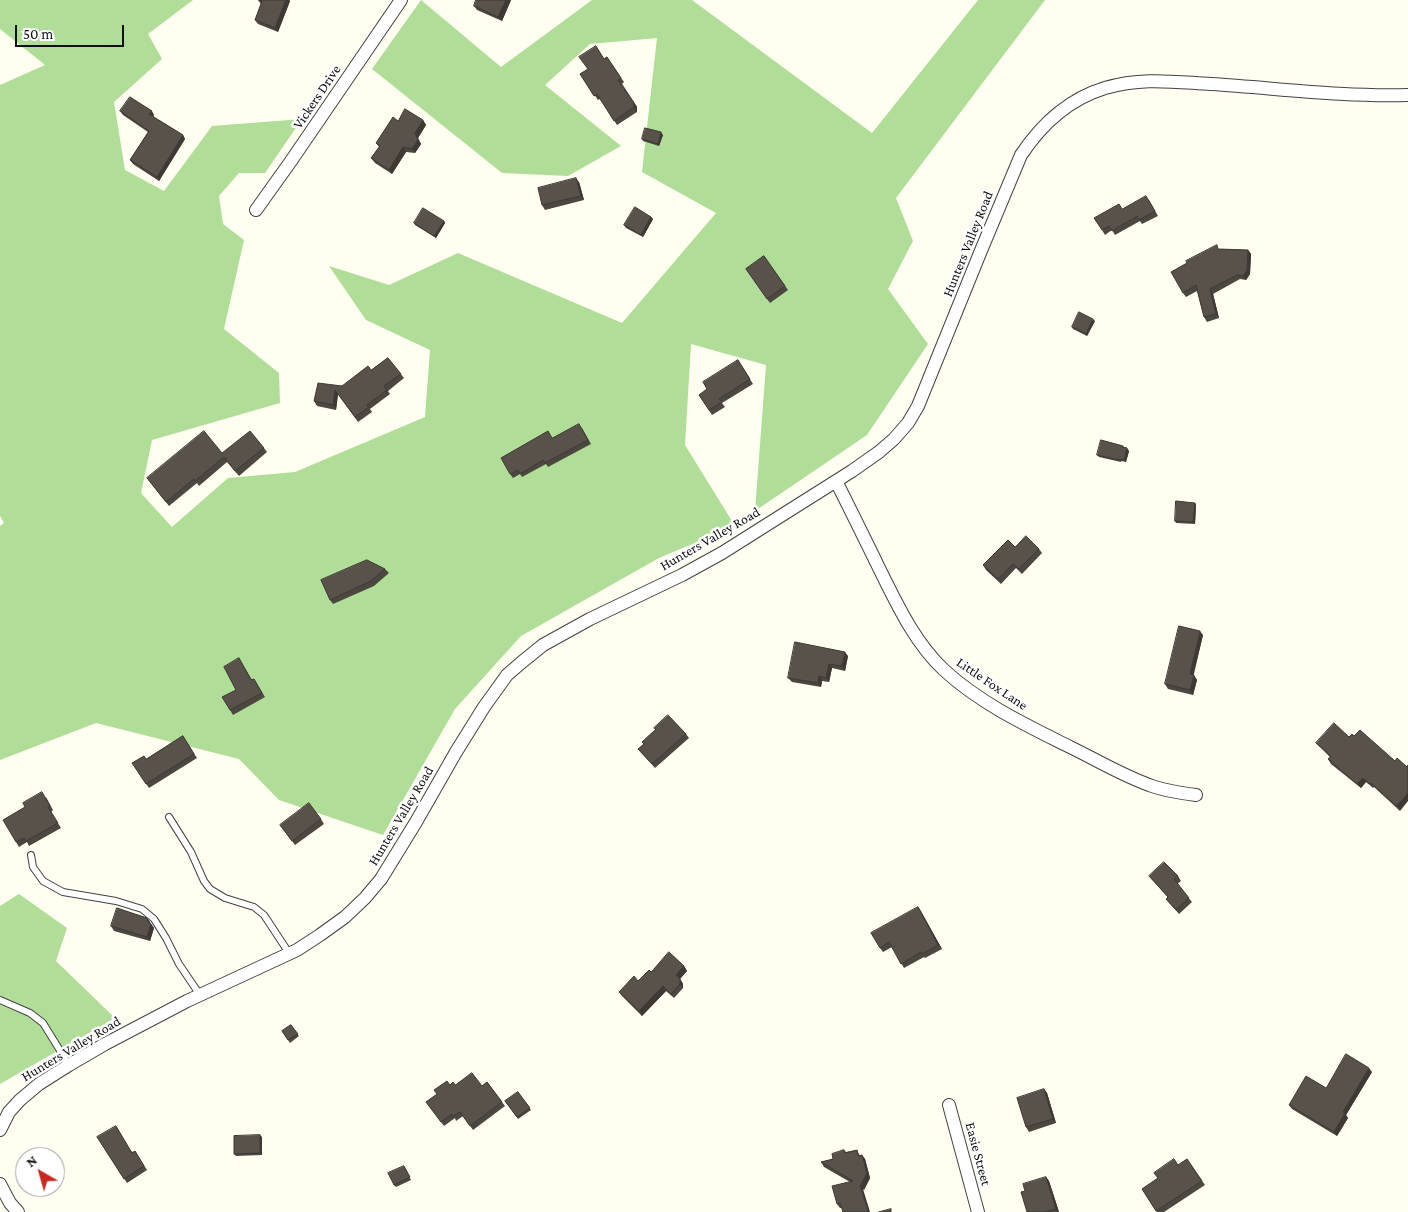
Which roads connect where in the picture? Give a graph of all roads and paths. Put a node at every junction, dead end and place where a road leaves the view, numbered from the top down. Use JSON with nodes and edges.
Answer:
{"nodes":[{"id":1,"x":401,"y":0,"type":"edge"},
{"id":2,"x":1408,"y":95,"type":"edge"},
{"id":3,"x":256,"y":210,"type":"dead end"},
{"id":4,"x":836,"y":481,"type":"junction"},
{"id":5,"x":1196,"y":795,"type":"dead end"},
{"id":6,"x":169,"y":817,"type":"dead end"},
{"id":7,"x":31,"y":855,"type":"dead end"},
{"id":8,"x":289,"y":953,"type":"junction"},
{"id":9,"x":200,"y":995,"type":"junction"},
{"id":10,"x":0,"y":1000,"type":"edge"},
{"id":11,"x":69,"y":1065,"type":"junction"},
{"id":12,"x":949,"y":1105,"type":"dead end"},
{"id":13,"x":4,"y":1113,"type":"edge"},
{"id":14,"x":0,"y":1130,"type":"edge"},
{"id":15,"x":0,"y":1184,"type":"edge"},
{"id":16,"x":18,"y":1212,"type":"edge"},
{"id":17,"x":978,"y":1212,"type":"edge"}],
"edges":[{"from":1,"to":3,"type":"street","name":"Vickers Drive"},
{"from":2,"to":4,"type":"street","name":"Hunters Valley Road"},
{"from":4,"to":5,"type":"street","name":"Little Fox Lane"},
{"from":4,"to":8,"type":"street","name":"Hunters Valley Road"},
{"from":6,"to":8,"type":"lane"},
{"from":7,"to":9,"type":"lane"},
{"from":8,"to":9,"type":"street","name":"Hunters Valley Road"},
{"from":9,"to":11,"type":"street","name":"Hunters Valley Road"},
{"from":10,"to":11,"type":"lane"},
{"from":11,"to":13,"type":"street","name":"Hunters Valley Road"},
{"from":12,"to":17,"type":"street","name":"Easie Street"},
{"from":13,"to":14,"type":"street","name":"Hunters Valley Road"},
{"from":15,"to":16,"type":"street"}]}
